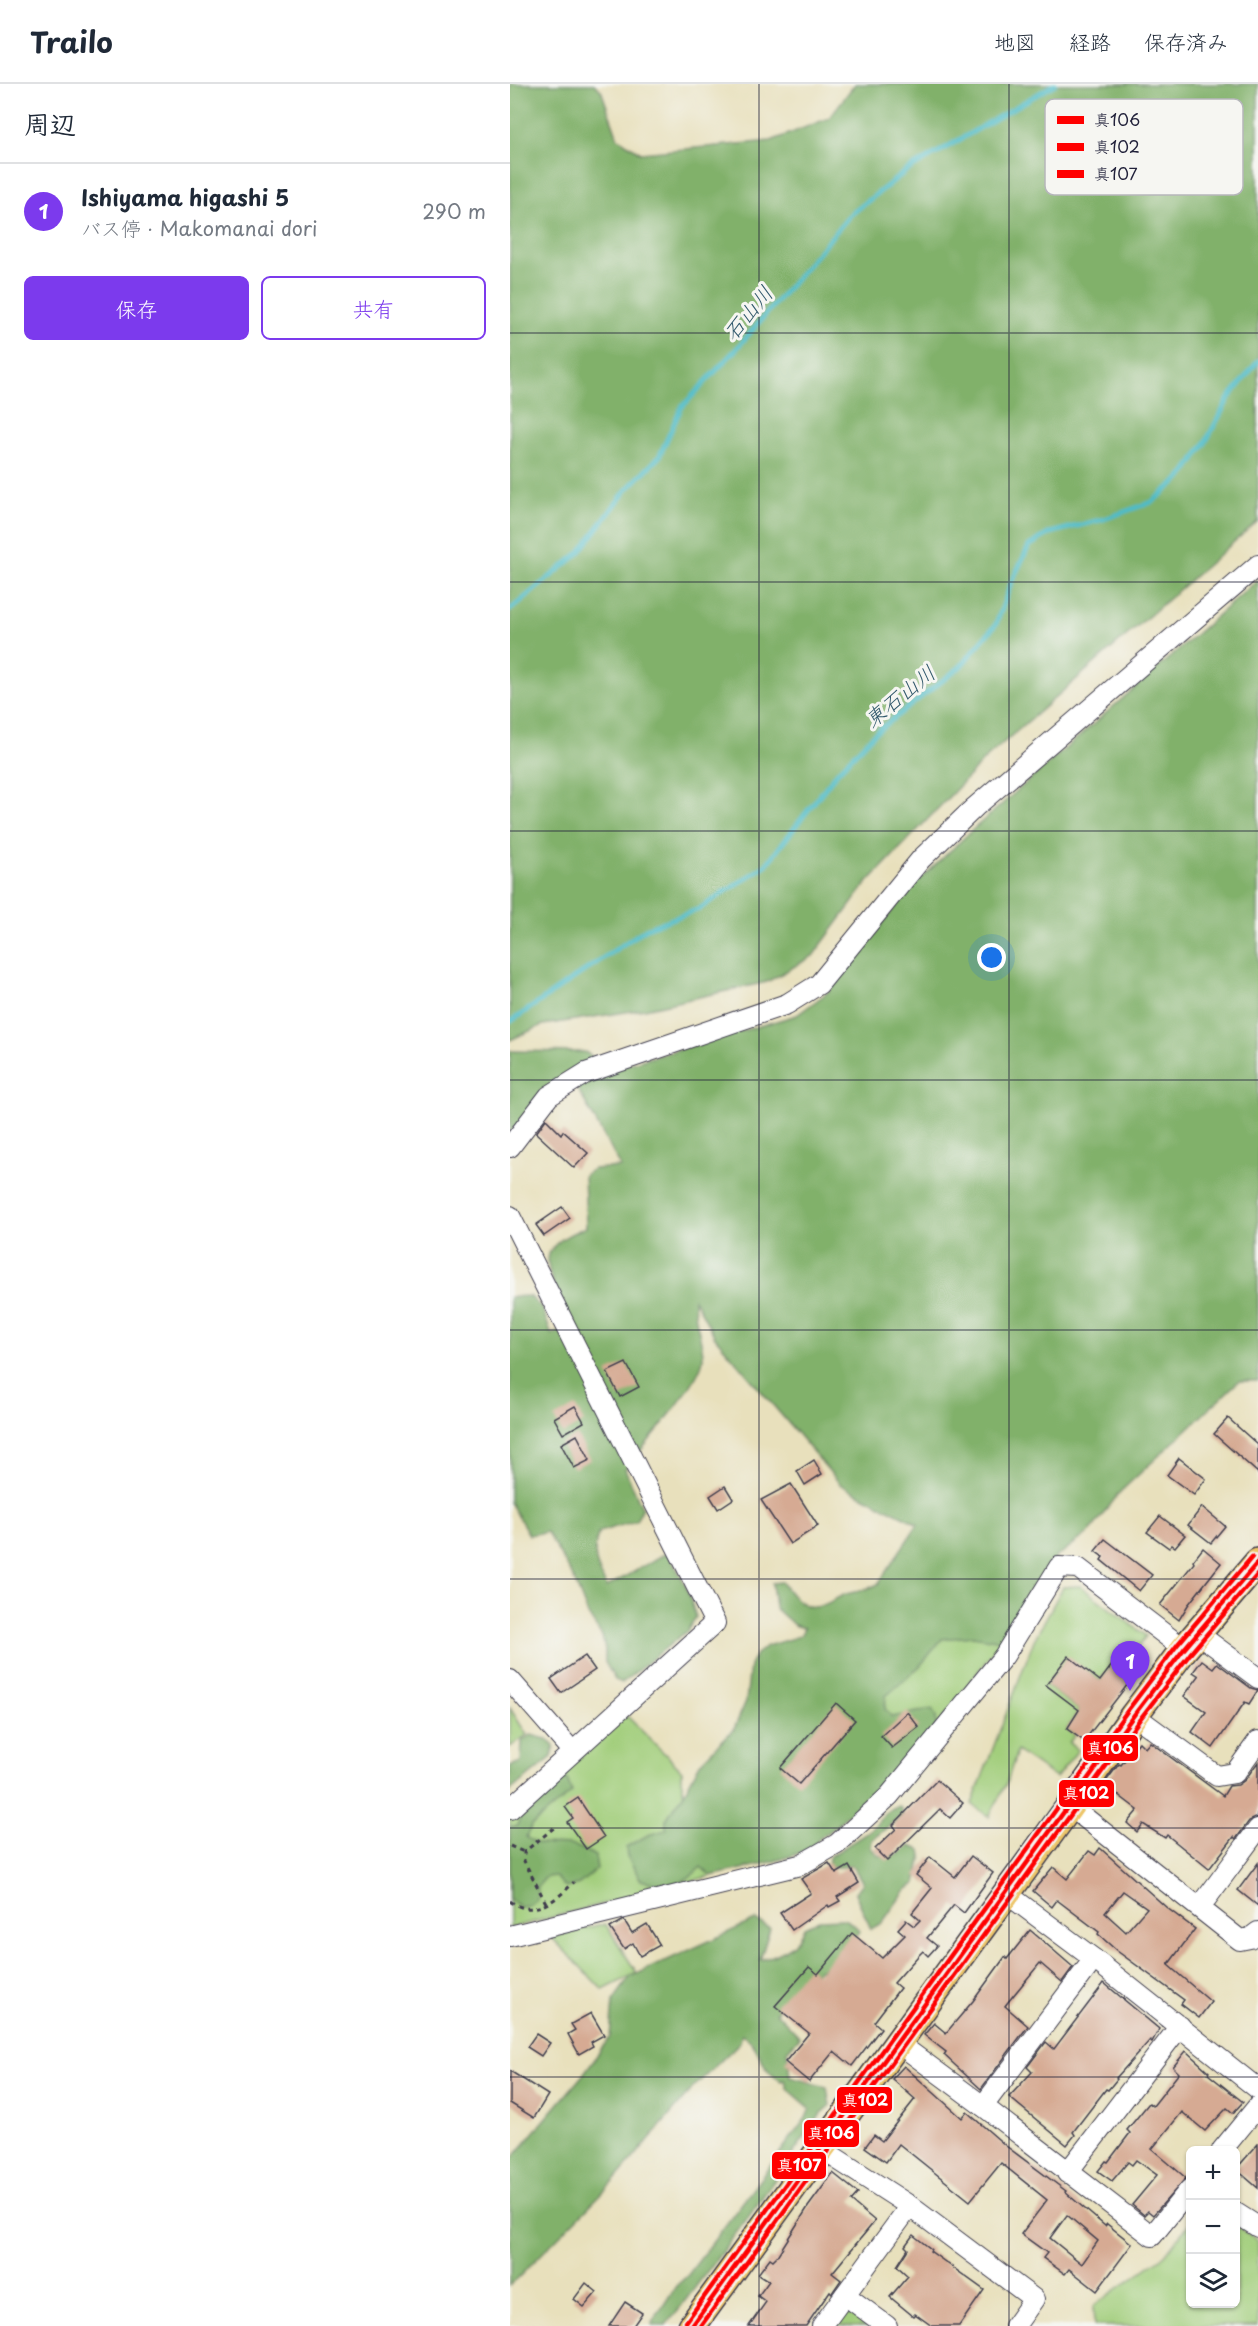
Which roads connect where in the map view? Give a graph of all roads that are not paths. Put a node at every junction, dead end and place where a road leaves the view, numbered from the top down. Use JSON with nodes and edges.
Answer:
{"nodes":[{"id":1,"x":1258,"y":565,"type":"edge"},
{"id":2,"x":510,"y":1147,"type":"edge"},
{"id":3,"x":510,"y":1216,"type":"edge"},
{"id":4,"x":1258,"y":1562,"type":"edge"},
{"id":5,"x":1191,"y":1641,"type":"junction"},
{"id":6,"x":1258,"y":1678,"type":"edge"},
{"id":7,"x":510,"y":1680,"type":"edge"},
{"id":8,"x":1134,"y":1715,"type":"junction"},
{"id":9,"x":1258,"y":1741,"type":"edge"},
{"id":10,"x":572,"y":1751,"type":"junction"},
{"id":11,"x":1070,"y":1806,"type":"junction"},
{"id":12,"x":510,"y":1809,"type":"edge"},
{"id":13,"x":1258,"y":1829,"type":"edge"},
{"id":14,"x":1006,"y":1893,"type":"junction"},
{"id":15,"x":1200,"y":1907,"type":"junction"},
{"id":16,"x":1258,"y":1932,"type":"edge"},
{"id":17,"x":510,"y":1936,"type":"edge"},
{"id":18,"x":1094,"y":1959,"type":"junction"},
{"id":19,"x":1180,"y":2026,"type":"junction"},
{"id":20,"x":898,"y":2043,"type":"junction"},
{"id":21,"x":1258,"y":2089,"type":"edge"},
{"id":22,"x":983,"y":2106,"type":"junction"},
{"id":23,"x":1258,"y":2106,"type":"edge"},
{"id":24,"x":1226,"y":2146,"type":"edge"},
{"id":25,"x":820,"y":2148,"type":"junction"},
{"id":26,"x":1067,"y":2173,"type":"junction"},
{"id":27,"x":1186,"y":2195,"type":"edge"},
{"id":28,"x":910,"y":2206,"type":"junction"},
{"id":29,"x":1240,"y":2216,"type":"edge"},
{"id":30,"x":1258,"y":2227,"type":"edge"},
{"id":31,"x":845,"y":2295,"type":"junction"},
{"id":32,"x":697,"y":2324,"type":"edge"},
{"id":33,"x":822,"y":2326,"type":"edge"},
{"id":34,"x":887,"y":2326,"type":"edge"},
{"id":35,"x":1015,"y":2326,"type":"edge"}],
"edges":[{"from":1,"to":2,"type":"street"},
{"from":3,"to":10,"type":"street"},
{"from":4,"to":5,"type":"highway"},
{"from":5,"to":6,"type":"street"},
{"from":5,"to":8,"type":"highway"},
{"from":5,"to":17,"type":"street"},
{"from":7,"to":10,"type":"street"},
{"from":8,"to":9,"type":"street"},
{"from":8,"to":11,"type":"highway"},
{"from":10,"to":12,"type":"street"},
{"from":11,"to":14,"type":"highway"},
{"from":11,"to":15,"type":"street"},
{"from":13,"to":15,"type":"street"},
{"from":14,"to":18,"type":"street"},
{"from":14,"to":20,"type":"highway"},
{"from":15,"to":16,"type":"street"},
{"from":18,"to":19,"type":"street"},
{"from":18,"to":22,"type":"street"},
{"from":19,"to":21,"type":"street"},
{"from":19,"to":26,"type":"street"},
{"from":20,"to":22,"type":"street"},
{"from":20,"to":25,"type":"highway"},
{"from":22,"to":26,"type":"street"},
{"from":23,"to":24,"type":"street"},
{"from":25,"to":28,"type":"street"},
{"from":25,"to":32,"type":"highway"},
{"from":26,"to":27,"type":"street"},
{"from":28,"to":31,"type":"street"},
{"from":28,"to":35,"type":"street"},
{"from":29,"to":30,"type":"street"},
{"from":31,"to":33,"type":"street"},
{"from":31,"to":34,"type":"street"}]}
